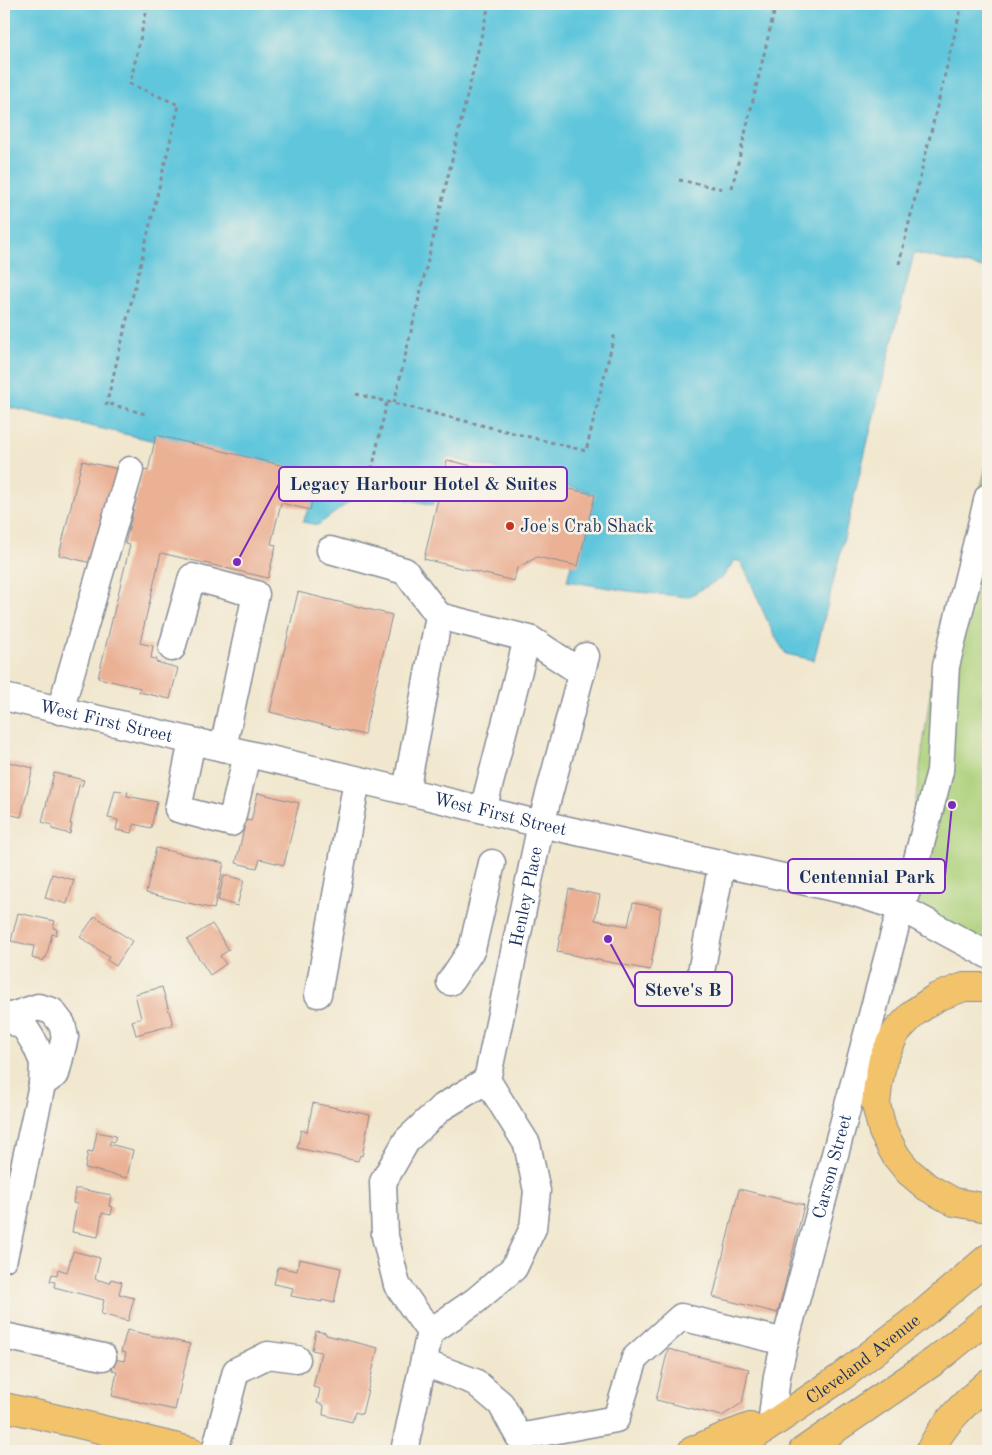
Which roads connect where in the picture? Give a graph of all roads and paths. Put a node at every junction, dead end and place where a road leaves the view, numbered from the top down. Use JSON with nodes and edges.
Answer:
{"nodes":[{"id":1,"x":148,"y":4,"type":"edge"},
{"id":2,"x":489,"y":4,"type":"edge"},
{"id":3,"x":776,"y":4,"type":"edge"},
{"id":4,"x":962,"y":4,"type":"edge"},
{"id":5,"x":680,"y":180,"type":"dead end"},
{"id":6,"x":732,"y":188,"type":"dead end"},
{"id":7,"x":723,"y":189,"type":"dead end"},
{"id":8,"x":899,"y":264,"type":"dead end"},
{"id":9,"x":615,"y":332,"type":"dead end"},
{"id":10,"x":356,"y":394,"type":"dead end"},
{"id":11,"x":387,"y":401,"type":"junction"},
{"id":12,"x":394,"y":403,"type":"junction"},
{"id":13,"x":145,"y":414,"type":"dead end"},
{"id":14,"x":130,"y":470,"type":"dead end"},
{"id":15,"x":367,"y":493,"type":"dead end"},
{"id":16,"x":988,"y":497,"type":"edge"},
{"id":17,"x":330,"y":550,"type":"dead end"},
{"id":18,"x":439,"y":616,"type":"junction"},
{"id":19,"x":527,"y":639,"type":"junction"},
{"id":20,"x":172,"y":648,"type":"dead end"},
{"id":21,"x":4,"y":698,"type":"edge"},
{"id":22,"x":60,"y":711,"type":"junction"},
{"id":23,"x":192,"y":741,"type":"junction"},
{"id":24,"x":223,"y":748,"type":"junction"},
{"id":25,"x":248,"y":754,"type":"junction"},
{"id":26,"x":357,"y":780,"type":"junction"},
{"id":27,"x":406,"y":791,"type":"junction"},
{"id":28,"x":483,"y":810,"type":"junction"},
{"id":29,"x":541,"y":824,"type":"junction"},
{"id":30,"x":492,"y":863,"type":"dead end"},
{"id":31,"x":722,"y":863,"type":"junction"},
{"id":32,"x":901,"y":908,"type":"junction"},
{"id":33,"x":472,"y":948,"type":"junction"},
{"id":34,"x":988,"y":954,"type":"edge"},
{"id":35,"x":513,"y":958,"type":"junction"},
{"id":36,"x":701,"y":972,"type":"dead end"},
{"id":37,"x":450,"y":982,"type":"dead end"},
{"id":38,"x":988,"y":988,"type":"edge"},
{"id":39,"x":318,"y":994,"type":"dead end"},
{"id":40,"x":6,"y":1017,"type":"edge"},
{"id":41,"x":487,"y":1080,"type":"junction"},
{"id":42,"x":988,"y":1208,"type":"edge"},
{"id":43,"x":4,"y":1258,"type":"edge"},
{"id":44,"x":988,"y":1258,"type":"edge"},
{"id":45,"x":988,"y":1318,"type":"edge"},
{"id":46,"x":430,"y":1332,"type":"junction"},
{"id":47,"x":4,"y":1336,"type":"edge"},
{"id":48,"x":785,"y":1342,"type":"junction"},
{"id":49,"x":103,"y":1357,"type":"dead end"},
{"id":50,"x":297,"y":1359,"type":"dead end"},
{"id":51,"x":424,"y":1363,"type":"junction"},
{"id":52,"x":988,"y":1383,"type":"edge"},
{"id":53,"x":4,"y":1407,"type":"edge"},
{"id":54,"x":771,"y":1425,"type":"junction"},
{"id":55,"x":191,"y":1451,"type":"edge"},
{"id":56,"x":215,"y":1451,"type":"edge"},
{"id":57,"x":404,"y":1451,"type":"edge"},
{"id":58,"x":692,"y":1451,"type":"edge"},
{"id":59,"x":732,"y":1451,"type":"edge"},
{"id":60,"x":803,"y":1451,"type":"edge"},
{"id":61,"x":930,"y":1451,"type":"edge"}],
"edges":[{"from":1,"to":13,"type":"path"},
{"from":2,"to":12,"type":"path"},
{"from":3,"to":6,"type":"path"},
{"from":4,"to":8,"type":"path"},
{"from":5,"to":7,"type":"path"},
{"from":9,"to":12,"type":"path"},
{"from":10,"to":11,"type":"path"},
{"from":11,"to":12,"type":"path"},
{"from":11,"to":15,"type":"path"},
{"from":14,"to":22,"type":"street"},
{"from":16,"to":32,"type":"street","name":"Carson Street"},
{"from":17,"to":18,"type":"street"},
{"from":18,"to":19,"type":"street"},
{"from":18,"to":27,"type":"street"},
{"from":19,"to":28,"type":"street"},
{"from":19,"to":29,"type":"street","name":"Henley Place"},
{"from":20,"to":24,"type":"street"},
{"from":21,"to":22,"type":"street","name":"West First Street"},
{"from":22,"to":23,"type":"street","name":"West First Street"},
{"from":23,"to":24,"type":"street","name":"West First Street"},
{"from":23,"to":25,"type":"street"},
{"from":24,"to":25,"type":"street","name":"West First Street"},
{"from":25,"to":26,"type":"street","name":"West First Street"},
{"from":26,"to":27,"type":"street","name":"West First Street"},
{"from":26,"to":39,"type":"street"},
{"from":27,"to":28,"type":"street","name":"West First Street"},
{"from":28,"to":29,"type":"street","name":"West First Street"},
{"from":29,"to":31,"type":"street","name":"West First Street"},
{"from":29,"to":35,"type":"street","name":"Henley Place"},
{"from":30,"to":33,"type":"street"},
{"from":31,"to":32,"type":"street","name":"West First Street"},
{"from":31,"to":36,"type":"street"},
{"from":32,"to":34,"type":"street","name":"West First Street"},
{"from":32,"to":48,"type":"street","name":"Carson Street"},
{"from":33,"to":35,"type":"street"},
{"from":33,"to":37,"type":"street"},
{"from":35,"to":41,"type":"street","name":"Henley Place"},
{"from":38,"to":42,"type":"main road"},
{"from":40,"to":43,"type":"street"},
{"from":41,"to":46,"type":"street"},
{"from":41,"to":46,"type":"street"},
{"from":44,"to":54,"type":"main road","name":"Cleveland Avenue"},
{"from":45,"to":60,"type":"main road"},
{"from":46,"to":51,"type":"street"},
{"from":47,"to":49,"type":"street"},
{"from":48,"to":51,"type":"street"},
{"from":48,"to":54,"type":"street","name":"Carson Street"},
{"from":50,"to":56,"type":"street"},
{"from":51,"to":57,"type":"street"},
{"from":52,"to":61,"type":"main road"},
{"from":53,"to":55,"type":"main road"},
{"from":54,"to":58,"type":"main road"},
{"from":54,"to":59,"type":"main road","name":"Cleveland Avenue"}]}
